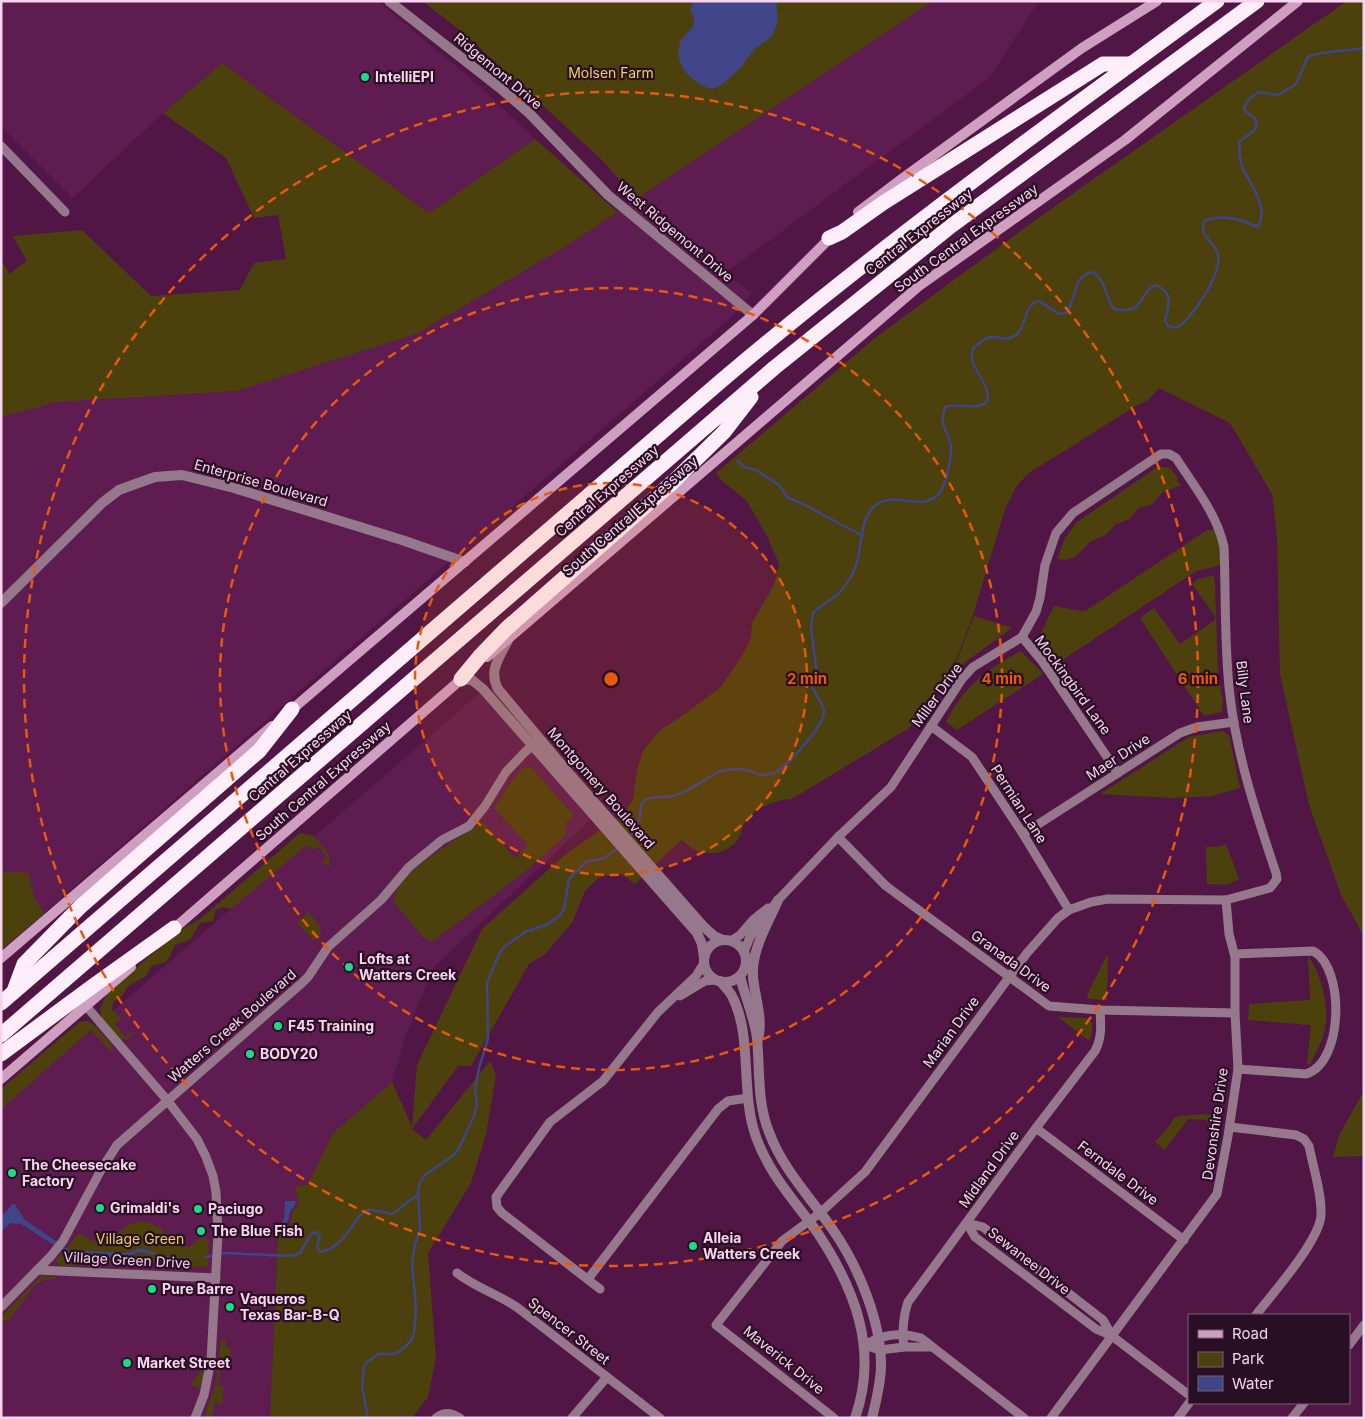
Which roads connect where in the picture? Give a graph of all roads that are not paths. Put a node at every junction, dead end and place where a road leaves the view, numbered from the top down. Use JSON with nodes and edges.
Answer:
{"nodes":[{"id":1,"x":389,"y":1,"type":"edge"},
{"id":2,"x":1157,"y":1,"type":"edge"},
{"id":3,"x":1217,"y":1,"type":"edge"},
{"id":4,"x":1257,"y":1,"type":"edge"},
{"id":5,"x":1298,"y":1,"type":"edge"},
{"id":6,"x":1130,"y":64,"type":"junction"},
{"id":7,"x":1,"y":146,"type":"edge"},
{"id":8,"x":583,"y":168,"type":"joint"},
{"id":9,"x":65,"y":212,"type":"dead end"},
{"id":10,"x":829,"y":238,"type":"junction"},
{"id":11,"x":753,"y":315,"type":"junction"},
{"id":12,"x":774,"y":368,"type":"junction"},
{"id":13,"x":1169,"y":454,"type":"joint"},
{"id":14,"x":465,"y":562,"type":"junction"},
{"id":15,"x":1,"y":603,"type":"edge"},
{"id":16,"x":1022,"y":637,"type":"junction"},
{"id":17,"x":508,"y":640,"type":"junction"},
{"id":18,"x":462,"y":679,"type":"junction"},
{"id":19,"x":292,"y":709,"type":"junction"},
{"id":20,"x":1234,"y":722,"type":"junction"},
{"id":21,"x":931,"y":726,"type":"junction"},
{"id":22,"x":536,"y":742,"type":"junction"},
{"id":23,"x":1118,"y":773,"type":"junction"},
{"id":24,"x":1023,"y":834,"type":"junction"},
{"id":25,"x":838,"y":837,"type":"junction"},
{"id":26,"x":648,"y":871,"type":"junction"},
{"id":27,"x":1274,"y":884,"type":"joint"},
{"id":28,"x":778,"y":900,"type":"junction"},
{"id":29,"x":1226,"y":900,"type":"junction"},
{"id":30,"x":1069,"y":910,"type":"junction"},
{"id":31,"x":174,"y":928,"type":"junction"},
{"id":32,"x":727,"y":940,"type":"junction"},
{"id":33,"x":744,"y":952,"type":"junction"},
{"id":34,"x":1235,"y":954,"type":"junction"},
{"id":35,"x":1,"y":958,"type":"edge"},
{"id":36,"x":704,"y":961,"type":"junction"},
{"id":37,"x":740,"y":976,"type":"junction"},
{"id":38,"x":1009,"y":977,"type":"junction"},
{"id":39,"x":717,"y":981,"type":"junction"},
{"id":40,"x":13,"y":993,"type":"junction"},
{"id":41,"x":1,"y":1003,"type":"edge"},
{"id":42,"x":86,"y":1006,"type":"junction"},
{"id":43,"x":663,"y":1006,"type":"junction"},
{"id":44,"x":1100,"y":1010,"type":"junction"},
{"id":45,"x":1235,"y":1013,"type":"junction"},
{"id":46,"x":1,"y":1035,"type":"edge"},
{"id":47,"x":757,"y":1046,"type":"junction"},
{"id":48,"x":1,"y":1054,"type":"edge"},
{"id":49,"x":1238,"y":1069,"type":"junction"},
{"id":50,"x":1,"y":1079,"type":"edge"},
{"id":51,"x":748,"y":1098,"type":"junction"},
{"id":52,"x":167,"y":1100,"type":"junction"},
{"id":53,"x":1230,"y":1127,"type":"junction"},
{"id":54,"x":1036,"y":1128,"type":"junction"},
{"id":55,"x":820,"y":1213,"type":"junction"},
{"id":56,"x":808,"y":1221,"type":"junction"},
{"id":57,"x":967,"y":1223,"type":"junction"},
{"id":58,"x":1184,"y":1240,"type":"junction"},
{"id":59,"x":37,"y":1270,"type":"junction"},
{"id":60,"x":457,"y":1273,"type":"dead end"},
{"id":61,"x":216,"y":1278,"type":"junction"},
{"id":62,"x":588,"y":1279,"type":"junction"},
{"id":63,"x":600,"y":1288,"type":"dead end"},
{"id":64,"x":1,"y":1307,"type":"edge"},
{"id":65,"x":1257,"y":1314,"type":"edge"},
{"id":66,"x":716,"y":1325,"type":"joint"},
{"id":67,"x":1364,"y":1326,"type":"edge"},
{"id":68,"x":902,"y":1333,"type":"junction"},
{"id":69,"x":1112,"y":1336,"type":"junction"},
{"id":70,"x":878,"y":1337,"type":"junction"},
{"id":71,"x":1350,"y":1344,"type":"edge"},
{"id":72,"x":864,"y":1345,"type":"junction"},
{"id":73,"x":904,"y":1347,"type":"junction"},
{"id":74,"x":932,"y":1347,"type":"junction"},
{"id":75,"x":880,"y":1350,"type":"junction"},
{"id":76,"x":607,"y":1377,"type":"junction"},
{"id":77,"x":1188,"y":1394,"type":"edge"},
{"id":78,"x":1188,"y":1404,"type":"edge"},
{"id":79,"x":1303,"y":1404,"type":"edge"},
{"id":80,"x":199,"y":1408,"type":"junction"},
{"id":81,"x":438,"y":1416,"type":"edge"},
{"id":82,"x":191,"y":1418,"type":"edge"},
{"id":83,"x":196,"y":1418,"type":"edge"},
{"id":84,"x":460,"y":1418,"type":"edge"},
{"id":85,"x":572,"y":1418,"type":"edge"},
{"id":86,"x":660,"y":1418,"type":"edge"},
{"id":87,"x":834,"y":1418,"type":"edge"},
{"id":88,"x":855,"y":1418,"type":"edge"},
{"id":89,"x":872,"y":1418,"type":"edge"},
{"id":90,"x":1024,"y":1418,"type":"edge"},
{"id":91,"x":1051,"y":1418,"type":"edge"},
{"id":92,"x":1178,"y":1418,"type":"edge"},
{"id":93,"x":1292,"y":1418,"type":"edge"}],
"edges":[{"from":1,"to":8,"type":"street","name":"Ridgemont Drive"},
{"from":2,"to":10,"type":"main road"},
{"from":3,"to":6,"type":"highway","name":"Central Expressway"},
{"from":4,"to":12,"type":"highway","name":"Central Expressway"},
{"from":5,"to":17,"type":"main road","name":"South Central Expressway"},
{"from":6,"to":10,"type":"highway"},
{"from":6,"to":40,"type":"highway","name":"Central Expressway"},
{"from":7,"to":9,"type":"street"},
{"from":8,"to":11,"type":"street","name":"West Ridgemont Drive"},
{"from":10,"to":11,"type":"main road"},
{"from":11,"to":14,"type":"main road"},
{"from":12,"to":18,"type":"highway"},
{"from":12,"to":46,"type":"highway","name":"Central Expressway"},
{"from":13,"to":16,"type":"street","name":"Miller Drive"},
{"from":13,"to":20,"type":"street","name":"Billy Lane"},
{"from":14,"to":15,"type":"street","name":"Enterprise Boulevard"},
{"from":14,"to":19,"type":"main road"},
{"from":16,"to":21,"type":"street","name":"Miller Drive"},
{"from":16,"to":23,"type":"street","name":"Mockingbird Lane"},
{"from":17,"to":18,"type":"main road","name":"South Central Expressway"},
{"from":17,"to":22,"type":"street","name":"Montgomery Boulevard"},
{"from":18,"to":22,"type":"street","name":"Montgomery Boulevard"},
{"from":18,"to":31,"type":"main road","name":"South Central Expressway"},
{"from":19,"to":35,"type":"main road"},
{"from":19,"to":40,"type":"highway"},
{"from":20,"to":23,"type":"street","name":"Maer Drive"},
{"from":20,"to":27,"type":"street","name":"Billy Lane"},
{"from":21,"to":24,"type":"street","name":"Permian Lane"},
{"from":21,"to":25,"type":"street","name":"Miller Drive"},
{"from":22,"to":26,"type":"street","name":"Montgomery Boulevard"},
{"from":22,"to":52,"type":"street","name":"Watters Creek Boulevard"},
{"from":23,"to":24,"type":"street","name":"Maer Drive"},
{"from":24,"to":30,"type":"street","name":"Permian Lane"},
{"from":25,"to":28,"type":"street","name":"Miller Drive"},
{"from":25,"to":38,"type":"street","name":"Granada Drive"},
{"from":26,"to":32,"type":"street","name":"Montgomery Boulevard"},
{"from":26,"to":36,"type":"street","name":"Montgomery Boulevard"},
{"from":27,"to":29,"type":"street","name":"Marian Drive"},
{"from":28,"to":32,"type":"street","name":"Miller Drive"},
{"from":28,"to":33,"type":"street","name":"Miller Drive"},
{"from":28,"to":47,"type":"street"},
{"from":29,"to":30,"type":"street","name":"Marian Drive"},
{"from":29,"to":34,"type":"street","name":"Devonshire Drive"},
{"from":30,"to":38,"type":"street","name":"Marian Drive"},
{"from":31,"to":42,"type":"main road","name":"South Central Expressway"},
{"from":31,"to":48,"type":"highway"},
{"from":32,"to":33,"type":"street"},
{"from":32,"to":36,"type":"street"},
{"from":33,"to":37,"type":"street"},
{"from":34,"to":45,"type":"street","name":"Devonshire Drive"},
{"from":34,"to":49,"type":"street"},
{"from":36,"to":39,"type":"street"},
{"from":36,"to":43,"type":"street"},
{"from":37,"to":39,"type":"street"},
{"from":37,"to":47,"type":"street"},
{"from":38,"to":44,"type":"street","name":"Granada Drive"},
{"from":38,"to":55,"type":"street","name":"Marian Drive"},
{"from":39,"to":43,"type":"street"},
{"from":39,"to":51,"type":"street"},
{"from":40,"to":41,"type":"highway","name":"Central Expressway"},
{"from":42,"to":50,"type":"main road","name":"South Central Expressway"},
{"from":42,"to":52,"type":"street"},
{"from":43,"to":62,"type":"street"},
{"from":44,"to":45,"type":"street","name":"Granada Drive"},
{"from":44,"to":54,"type":"street","name":"Midland Drive"},
{"from":45,"to":49,"type":"street","name":"Devonshire Drive"},
{"from":47,"to":55,"type":"street"},
{"from":49,"to":53,"type":"street","name":"Devonshire Drive"},
{"from":51,"to":56,"type":"street"},
{"from":51,"to":62,"type":"street"},
{"from":52,"to":59,"type":"street","name":"Watters Creek Boulevard"},
{"from":52,"to":61,"type":"street"},
{"from":53,"to":58,"type":"street","name":"Devonshire Drive"},
{"from":53,"to":65,"type":"street"},
{"from":54,"to":57,"type":"street","name":"Midland Drive"},
{"from":54,"to":58,"type":"street","name":"Ferndale Drive"},
{"from":55,"to":56,"type":"street","name":"Marian Drive"},
{"from":55,"to":70,"type":"street"},
{"from":56,"to":66,"type":"street","name":"Marian Drive"},
{"from":56,"to":72,"type":"street"},
{"from":57,"to":68,"type":"street","name":"Midland Drive"},
{"from":57,"to":69,"type":"street","name":"Sewanee Drive"},
{"from":58,"to":69,"type":"street","name":"Devonshire Drive"},
{"from":59,"to":61,"type":"street","name":"Village Green Drive"},
{"from":59,"to":64,"type":"street","name":"Watters Creek Boulevard"},
{"from":60,"to":76,"type":"street","name":"Spencer Street"},
{"from":61,"to":80,"type":"street"},
{"from":62,"to":63,"type":"street"},
{"from":66,"to":87,"type":"street","name":"Maverick Drive"},
{"from":67,"to":71,"type":"street"},
{"from":68,"to":70,"type":"street"},
{"from":68,"to":73,"type":"street","name":"Midland Drive"},
{"from":68,"to":74,"type":"street"},
{"from":69,"to":77,"type":"street","name":"Sewanee Drive"},
{"from":69,"to":91,"type":"street","name":"Devonshire Drive"},
{"from":70,"to":72,"type":"street"},
{"from":70,"to":75,"type":"street"},
{"from":72,"to":75,"type":"street"},
{"from":72,"to":88,"type":"street"},
{"from":73,"to":74,"type":"street"},
{"from":73,"to":75,"type":"street"},
{"from":74,"to":90,"type":"street"},
{"from":75,"to":89,"type":"street"},
{"from":76,"to":85,"type":"street"},
{"from":76,"to":86,"type":"street","name":"Spencer Street"},
{"from":78,"to":92,"type":"street"},
{"from":79,"to":93,"type":"street"},
{"from":80,"to":82,"type":"street"},
{"from":80,"to":83,"type":"street"},
{"from":81,"to":84,"type":"street"}]}
